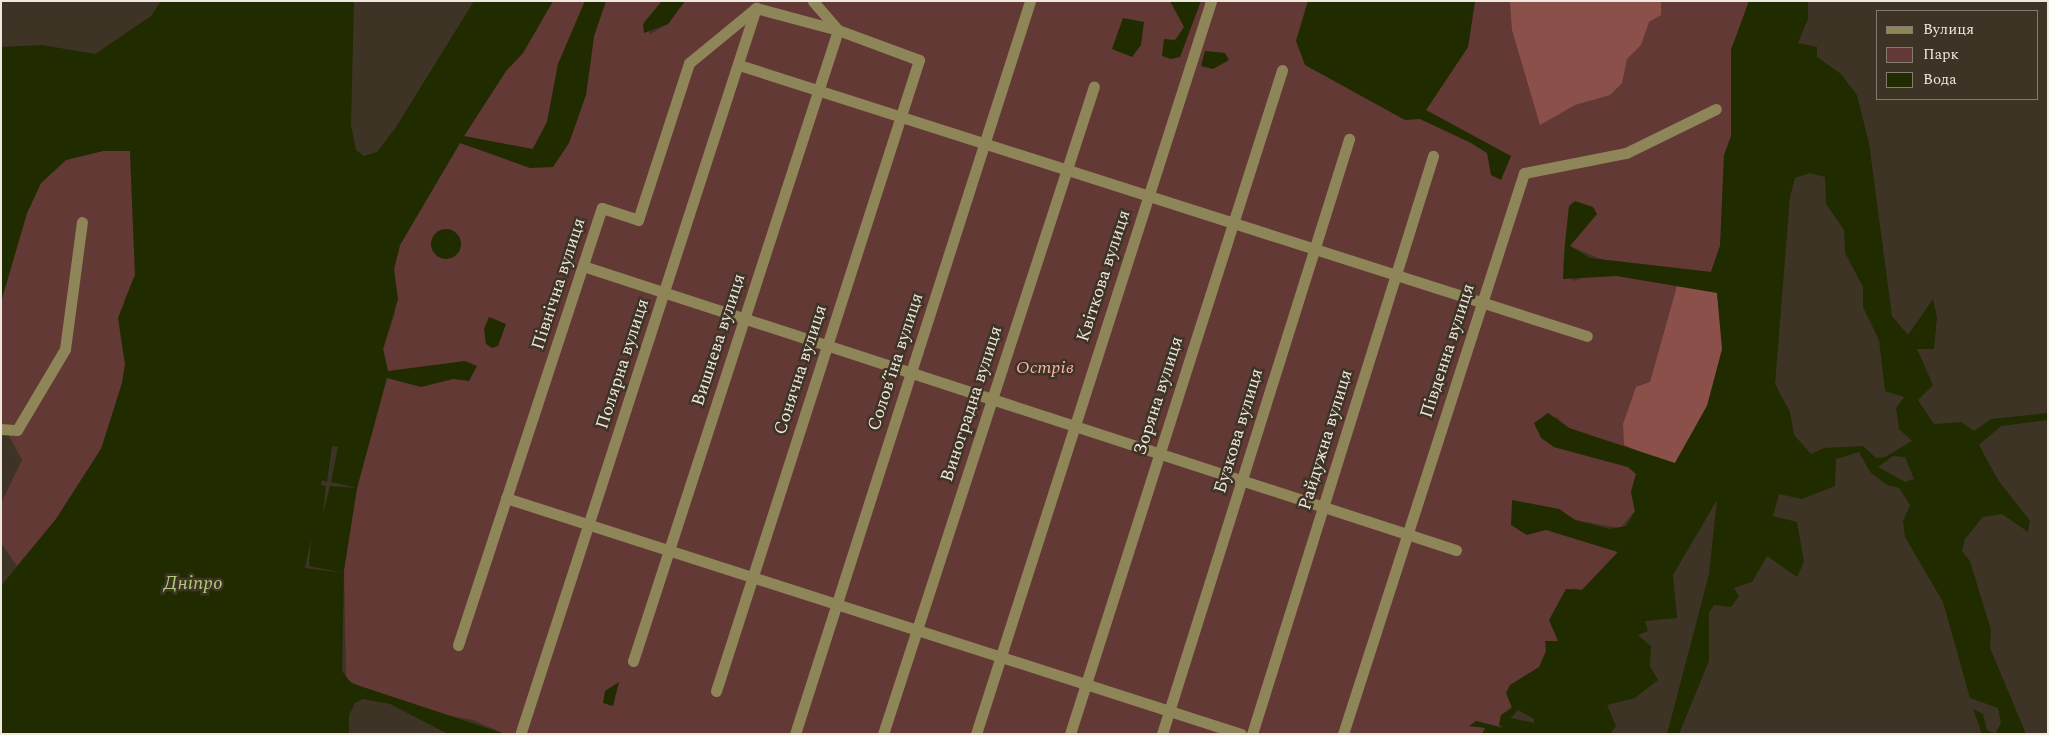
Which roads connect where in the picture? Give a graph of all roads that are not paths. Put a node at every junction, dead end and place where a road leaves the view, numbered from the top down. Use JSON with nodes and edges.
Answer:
{"nodes":[{"id":1,"x":813,"y":1,"type":"edge"},
{"id":2,"x":1030,"y":1,"type":"edge"},
{"id":3,"x":1211,"y":1,"type":"edge"},
{"id":4,"x":756,"y":8,"type":"junction"},
{"id":5,"x":838,"y":30,"type":"junction"},
{"id":6,"x":739,"y":65,"type":"junction"},
{"id":7,"x":1282,"y":70,"type":"dead end"},
{"id":8,"x":1094,"y":86,"type":"dead end"},
{"id":9,"x":820,"y":90,"type":"junction"},
{"id":10,"x":1716,"y":109,"type":"dead end"},
{"id":11,"x":902,"y":116,"type":"junction"},
{"id":12,"x":1349,"y":139,"type":"dead end"},
{"id":13,"x":984,"y":144,"type":"junction"},
{"id":14,"x":1433,"y":156,"type":"dead end"},
{"id":15,"x":1067,"y":168,"type":"junction"},
{"id":16,"x":1149,"y":194,"type":"junction"},
{"id":17,"x":82,"y":222,"type":"dead end"},
{"id":18,"x":1234,"y":222,"type":"junction"},
{"id":19,"x":1315,"y":248,"type":"junction"},
{"id":20,"x":583,"y":266,"type":"junction"},
{"id":21,"x":1396,"y":274,"type":"junction"},
{"id":22,"x":665,"y":293,"type":"junction"},
{"id":23,"x":1483,"y":302,"type":"junction"},
{"id":24,"x":744,"y":319,"type":"junction"},
{"id":25,"x":1587,"y":336,"type":"dead end"},
{"id":26,"x":827,"y":346,"type":"junction"},
{"id":27,"x":911,"y":373,"type":"junction"},
{"id":28,"x":992,"y":400,"type":"junction"},
{"id":29,"x":1074,"y":426,"type":"junction"},
{"id":30,"x":1,"y":429,"type":"edge"},
{"id":31,"x":1159,"y":454,"type":"junction"},
{"id":32,"x":1242,"y":481,"type":"junction"},
{"id":33,"x":506,"y":498,"type":"junction"},
{"id":34,"x":1323,"y":507,"type":"junction"},
{"id":35,"x":589,"y":524,"type":"junction"},
{"id":36,"x":1408,"y":535,"type":"junction"},
{"id":37,"x":669,"y":550,"type":"junction"},
{"id":38,"x":1456,"y":550,"type":"dead end"},
{"id":39,"x":752,"y":577,"type":"junction"},
{"id":40,"x":837,"y":604,"type":"junction"},
{"id":41,"x":917,"y":630,"type":"junction"},
{"id":42,"x":458,"y":645,"type":"dead end"},
{"id":43,"x":1000,"y":656,"type":"junction"},
{"id":44,"x":633,"y":661,"type":"dead end"},
{"id":45,"x":1086,"y":684,"type":"junction"},
{"id":46,"x":716,"y":691,"type":"dead end"},
{"id":47,"x":1169,"y":711,"type":"junction"},
{"id":48,"x":521,"y":732,"type":"dead end"},
{"id":49,"x":795,"y":734,"type":"edge"},
{"id":50,"x":883,"y":734,"type":"edge"},
{"id":51,"x":976,"y":734,"type":"edge"},
{"id":52,"x":1070,"y":734,"type":"edge"},
{"id":53,"x":1162,"y":734,"type":"edge"},
{"id":54,"x":1241,"y":734,"type":"edge"},
{"id":55,"x":1252,"y":734,"type":"edge"},
{"id":56,"x":1343,"y":734,"type":"edge"}],
"edges":[{"from":1,"to":5,"type":"street"},
{"from":2,"to":13,"type":"street","name":"Соловʼїна вулиця"},
{"from":3,"to":16,"type":"street","name":"Квіткова вулиця"},
{"from":4,"to":5,"type":"street"},
{"from":4,"to":6,"type":"street","name":"Полярна вулиця"},
{"from":4,"to":20,"type":"street","name":"Північна вулиця"},
{"from":5,"to":9,"type":"street","name":"Вишнева вулиця"},
{"from":5,"to":11,"type":"street","name":"Сонячна вулиця"},
{"from":6,"to":9,"type":"street"},
{"from":6,"to":22,"type":"street","name":"Полярна вулиця"},
{"from":7,"to":18,"type":"street","name":"Зоряна вулиця"},
{"from":8,"to":15,"type":"street","name":"Виноградна вулиця"},
{"from":9,"to":11,"type":"street"},
{"from":9,"to":24,"type":"street","name":"Вишнева вулиця"},
{"from":10,"to":23,"type":"street","name":"Південна вулиця"},
{"from":11,"to":13,"type":"street"},
{"from":11,"to":26,"type":"street","name":"Сонячна вулиця"},
{"from":12,"to":19,"type":"street","name":"Бузкова вулиця"},
{"from":13,"to":15,"type":"street"},
{"from":13,"to":27,"type":"street","name":"Соловʼїна вулиця"},
{"from":14,"to":21,"type":"street","name":"Райдужна вулиця"},
{"from":15,"to":16,"type":"street"},
{"from":15,"to":28,"type":"street","name":"Виноградна вулиця"},
{"from":16,"to":18,"type":"street"},
{"from":16,"to":29,"type":"street","name":"Квіткова вулиця"},
{"from":17,"to":30,"type":"street"},
{"from":18,"to":19,"type":"street"},
{"from":18,"to":31,"type":"street","name":"Зоряна вулиця"},
{"from":19,"to":21,"type":"street"},
{"from":19,"to":32,"type":"street","name":"Бузкова вулиця"},
{"from":20,"to":22,"type":"street"},
{"from":20,"to":33,"type":"street","name":"Північна вулиця"},
{"from":21,"to":23,"type":"street"},
{"from":21,"to":34,"type":"street","name":"Райдужна вулиця"},
{"from":22,"to":24,"type":"street"},
{"from":22,"to":35,"type":"street","name":"Полярна вулиця"},
{"from":23,"to":25,"type":"street"},
{"from":23,"to":36,"type":"street","name":"Південна вулиця"},
{"from":24,"to":26,"type":"street"},
{"from":24,"to":37,"type":"street","name":"Вишнева вулиця"},
{"from":26,"to":27,"type":"street"},
{"from":26,"to":39,"type":"street","name":"Сонячна вулиця"},
{"from":27,"to":28,"type":"street"},
{"from":27,"to":40,"type":"street","name":"Соловʼїна вулиця"},
{"from":28,"to":29,"type":"street"},
{"from":28,"to":41,"type":"street","name":"Виноградна вулиця"},
{"from":29,"to":31,"type":"street"},
{"from":29,"to":43,"type":"street","name":"Квіткова вулиця"},
{"from":31,"to":32,"type":"street"},
{"from":31,"to":45,"type":"street","name":"Зоряна вулиця"},
{"from":32,"to":34,"type":"street"},
{"from":32,"to":47,"type":"street","name":"Бузкова вулиця"},
{"from":33,"to":35,"type":"street"},
{"from":33,"to":42,"type":"street","name":"Північна вулиця"},
{"from":34,"to":36,"type":"street"},
{"from":34,"to":55,"type":"street","name":"Райдужна вулиця"},
{"from":35,"to":37,"type":"street"},
{"from":35,"to":48,"type":"street","name":"Полярна вулиця"},
{"from":36,"to":38,"type":"street"},
{"from":36,"to":56,"type":"street","name":"Південна вулиця"},
{"from":37,"to":39,"type":"street"},
{"from":37,"to":44,"type":"street","name":"Вишнева вулиця"},
{"from":39,"to":40,"type":"street"},
{"from":39,"to":46,"type":"street","name":"Сонячна вулиця"},
{"from":40,"to":41,"type":"street"},
{"from":40,"to":49,"type":"street","name":"Соловʼїна вулиця"},
{"from":41,"to":43,"type":"street"},
{"from":41,"to":50,"type":"street","name":"Виноградна вулиця"},
{"from":43,"to":45,"type":"street"},
{"from":43,"to":51,"type":"street","name":"Квіткова вулиця"},
{"from":45,"to":47,"type":"street"},
{"from":45,"to":52,"type":"street","name":"Зоряна вулиця"},
{"from":47,"to":53,"type":"street","name":"Бузкова вулиця"},
{"from":47,"to":54,"type":"street"}]}
